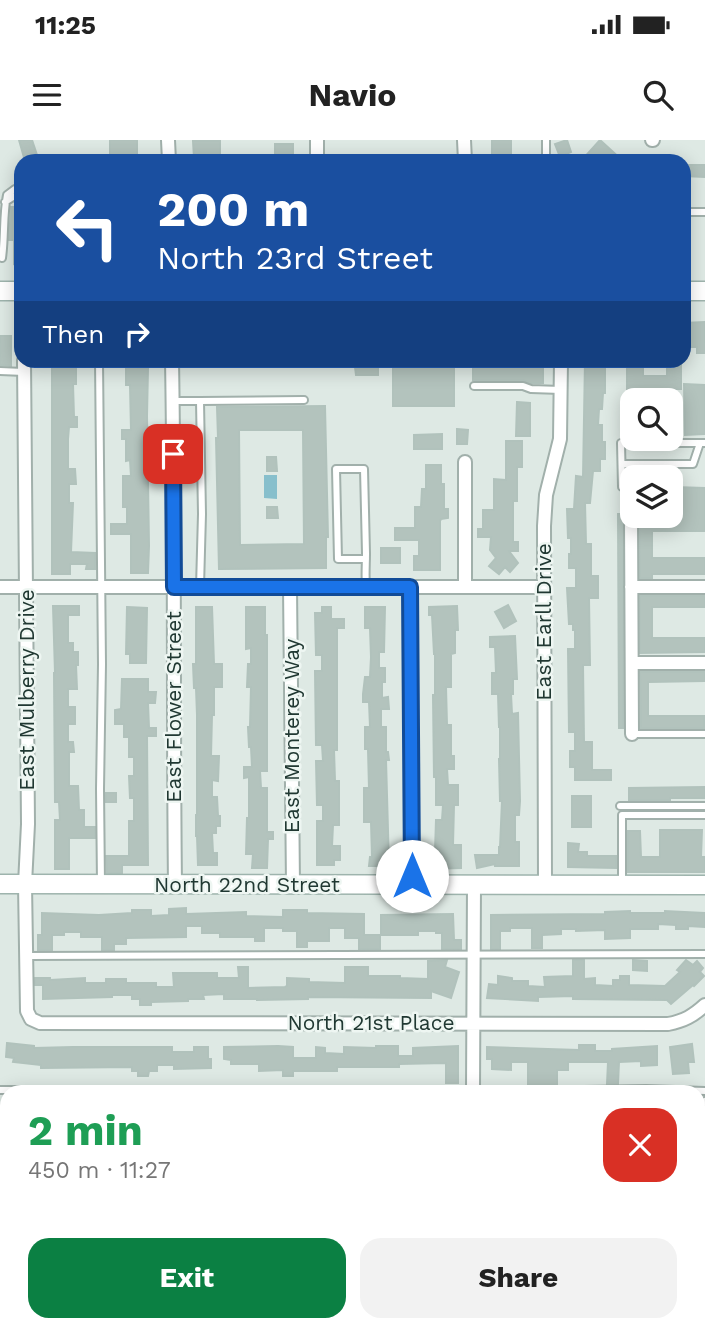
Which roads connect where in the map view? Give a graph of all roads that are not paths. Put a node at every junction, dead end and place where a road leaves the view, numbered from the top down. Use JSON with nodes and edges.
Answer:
{"nodes":[{"id":1,"x":14,"y":189,"type":"edge"},
{"id":2,"x":14,"y":198,"type":"edge"},
{"id":3,"x":5,"y":202,"type":"junction"},
{"id":4,"x":2,"y":258,"type":"dead end"},
{"id":5,"x":24,"y":368,"type":"edge"},
{"id":6,"x":99,"y":368,"type":"edge"},
{"id":7,"x":172,"y":368,"type":"edge"},
{"id":8,"x":561,"y":368,"type":"edge"},
{"id":9,"x":474,"y":386,"type":"dead end"},
{"id":10,"x":561,"y":390,"type":"junction"},
{"id":11,"x":304,"y":400,"type":"dead end"},
{"id":12,"x":173,"y":401,"type":"junction"},
{"id":13,"x":200,"y":401,"type":"junction"},
{"id":14,"x":703,"y":443,"type":"edge"},
{"id":15,"x":465,"y":462,"type":"dead end"},
{"id":16,"x":622,"y":464,"type":"joint"},
{"id":17,"x":663,"y":465,"type":"joint"},
{"id":18,"x":631,"y":528,"type":"edge"},
{"id":19,"x":366,"y":559,"type":"junction"},
{"id":20,"x":0,"y":587,"type":"edge"},
{"id":21,"x":26,"y":587,"type":"junction"},
{"id":22,"x":101,"y":587,"type":"junction"},
{"id":23,"x":174,"y":587,"type":"junction"},
{"id":24,"x":200,"y":587,"type":"junction"},
{"id":25,"x":290,"y":587,"type":"junction"},
{"id":26,"x":366,"y":587,"type":"junction"},
{"id":27,"x":410,"y":587,"type":"junction"},
{"id":28,"x":465,"y":587,"type":"junction"},
{"id":29,"x":544,"y":587,"type":"junction"},
{"id":30,"x":631,"y":587,"type":"junction"},
{"id":31,"x":705,"y":587,"type":"edge"},
{"id":32,"x":632,"y":663,"type":"junction"},
{"id":33,"x":705,"y":663,"type":"edge"},
{"id":34,"x":632,"y":734,"type":"joint"},
{"id":35,"x":705,"y":734,"type":"edge"},
{"id":36,"x":620,"y":806,"type":"dead end"},
{"id":37,"x":705,"y":806,"type":"edge"},
{"id":38,"x":705,"y":815,"type":"edge"},
{"id":39,"x":0,"y":884,"type":"edge"},
{"id":40,"x":25,"y":884,"type":"junction"},
{"id":41,"x":474,"y":884,"type":"junction"},
{"id":42,"x":101,"y":885,"type":"junction"},
{"id":43,"x":175,"y":885,"type":"junction"},
{"id":44,"x":293,"y":885,"type":"junction"},
{"id":45,"x":412,"y":885,"type":"junction"},
{"id":46,"x":545,"y":885,"type":"junction"},
{"id":47,"x":622,"y":885,"type":"junction"},
{"id":48,"x":705,"y":885,"type":"edge"},
{"id":49,"x":705,"y":954,"type":"edge"},
{"id":50,"x":26,"y":956,"type":"junction"},
{"id":51,"x":474,"y":956,"type":"junction"},
{"id":52,"x":705,"y":1005,"type":"edge"},
{"id":53,"x":31,"y":1019,"type":"joint"},
{"id":54,"x":474,"y":1023,"type":"junction"},
{"id":55,"x":473,"y":1085,"type":"edge"}],
"edges":[{"from":1,"to":3,"type":"lane"},
{"from":2,"to":3,"type":"lane"},
{"from":3,"to":4,"type":"lane"},
{"from":5,"to":21,"type":"street","name":"East Mulberry Drive"},
{"from":6,"to":22,"type":"lane"},
{"from":7,"to":12,"type":"street","name":"East Flower Street"},
{"from":8,"to":10,"type":"street","name":"East Earll Drive"},
{"from":9,"to":10,"type":"lane"},
{"from":10,"to":29,"type":"street","name":"East Earll Drive"},
{"from":11,"to":13,"type":"lane"},
{"from":12,"to":13,"type":"lane"},
{"from":12,"to":23,"type":"street","name":"East Flower Street"},
{"from":13,"to":24,"type":"lane"},
{"from":14,"to":16,"type":"lane"},
{"from":14,"to":17,"type":"lane"},
{"from":15,"to":28,"type":"street"},
{"from":16,"to":17,"type":"lane"},
{"from":18,"to":30,"type":"street"},
{"from":19,"to":19,"type":"lane"},
{"from":19,"to":26,"type":"lane"},
{"from":20,"to":21,"type":"street"},
{"from":21,"to":22,"type":"street"},
{"from":21,"to":40,"type":"street","name":"East Mulberry Drive"},
{"from":22,"to":23,"type":"street"},
{"from":22,"to":42,"type":"lane"},
{"from":23,"to":24,"type":"street"},
{"from":23,"to":43,"type":"street","name":"East Flower Street"},
{"from":24,"to":25,"type":"street"},
{"from":25,"to":26,"type":"street"},
{"from":25,"to":44,"type":"street","name":"East Monterey Way"},
{"from":26,"to":27,"type":"street"},
{"from":27,"to":28,"type":"street"},
{"from":27,"to":45,"type":"street"},
{"from":28,"to":29,"type":"street"},
{"from":29,"to":46,"type":"street","name":"East Earll Drive"},
{"from":30,"to":31,"type":"street"},
{"from":30,"to":32,"type":"street"},
{"from":32,"to":33,"type":"street"},
{"from":32,"to":34,"type":"street"},
{"from":34,"to":35,"type":"lane"},
{"from":36,"to":37,"type":"lane"},
{"from":38,"to":47,"type":"lane"},
{"from":39,"to":40,"type":"street","name":"North 22nd Street"},
{"from":40,"to":42,"type":"street","name":"North 22nd Street"},
{"from":40,"to":50,"type":"street","name":"East Mulberry Drive"},
{"from":41,"to":45,"type":"street","name":"North 22nd Street"},
{"from":41,"to":46,"type":"street","name":"North 22nd Street"},
{"from":41,"to":51,"type":"street"},
{"from":42,"to":43,"type":"street","name":"North 22nd Street"},
{"from":43,"to":44,"type":"street","name":"North 22nd Street"},
{"from":44,"to":45,"type":"street","name":"North 22nd Street"},
{"from":46,"to":47,"type":"street","name":"North 22nd Street"},
{"from":47,"to":48,"type":"street","name":"North 22nd Street"},
{"from":49,"to":51,"type":"lane"},
{"from":50,"to":51,"type":"lane"},
{"from":50,"to":53,"type":"street","name":"East Mulberry Drive"},
{"from":51,"to":54,"type":"street"},
{"from":52,"to":54,"type":"street","name":"North 21st Place"},
{"from":53,"to":54,"type":"street","name":"North 21st Place"},
{"from":54,"to":55,"type":"street"}]}
